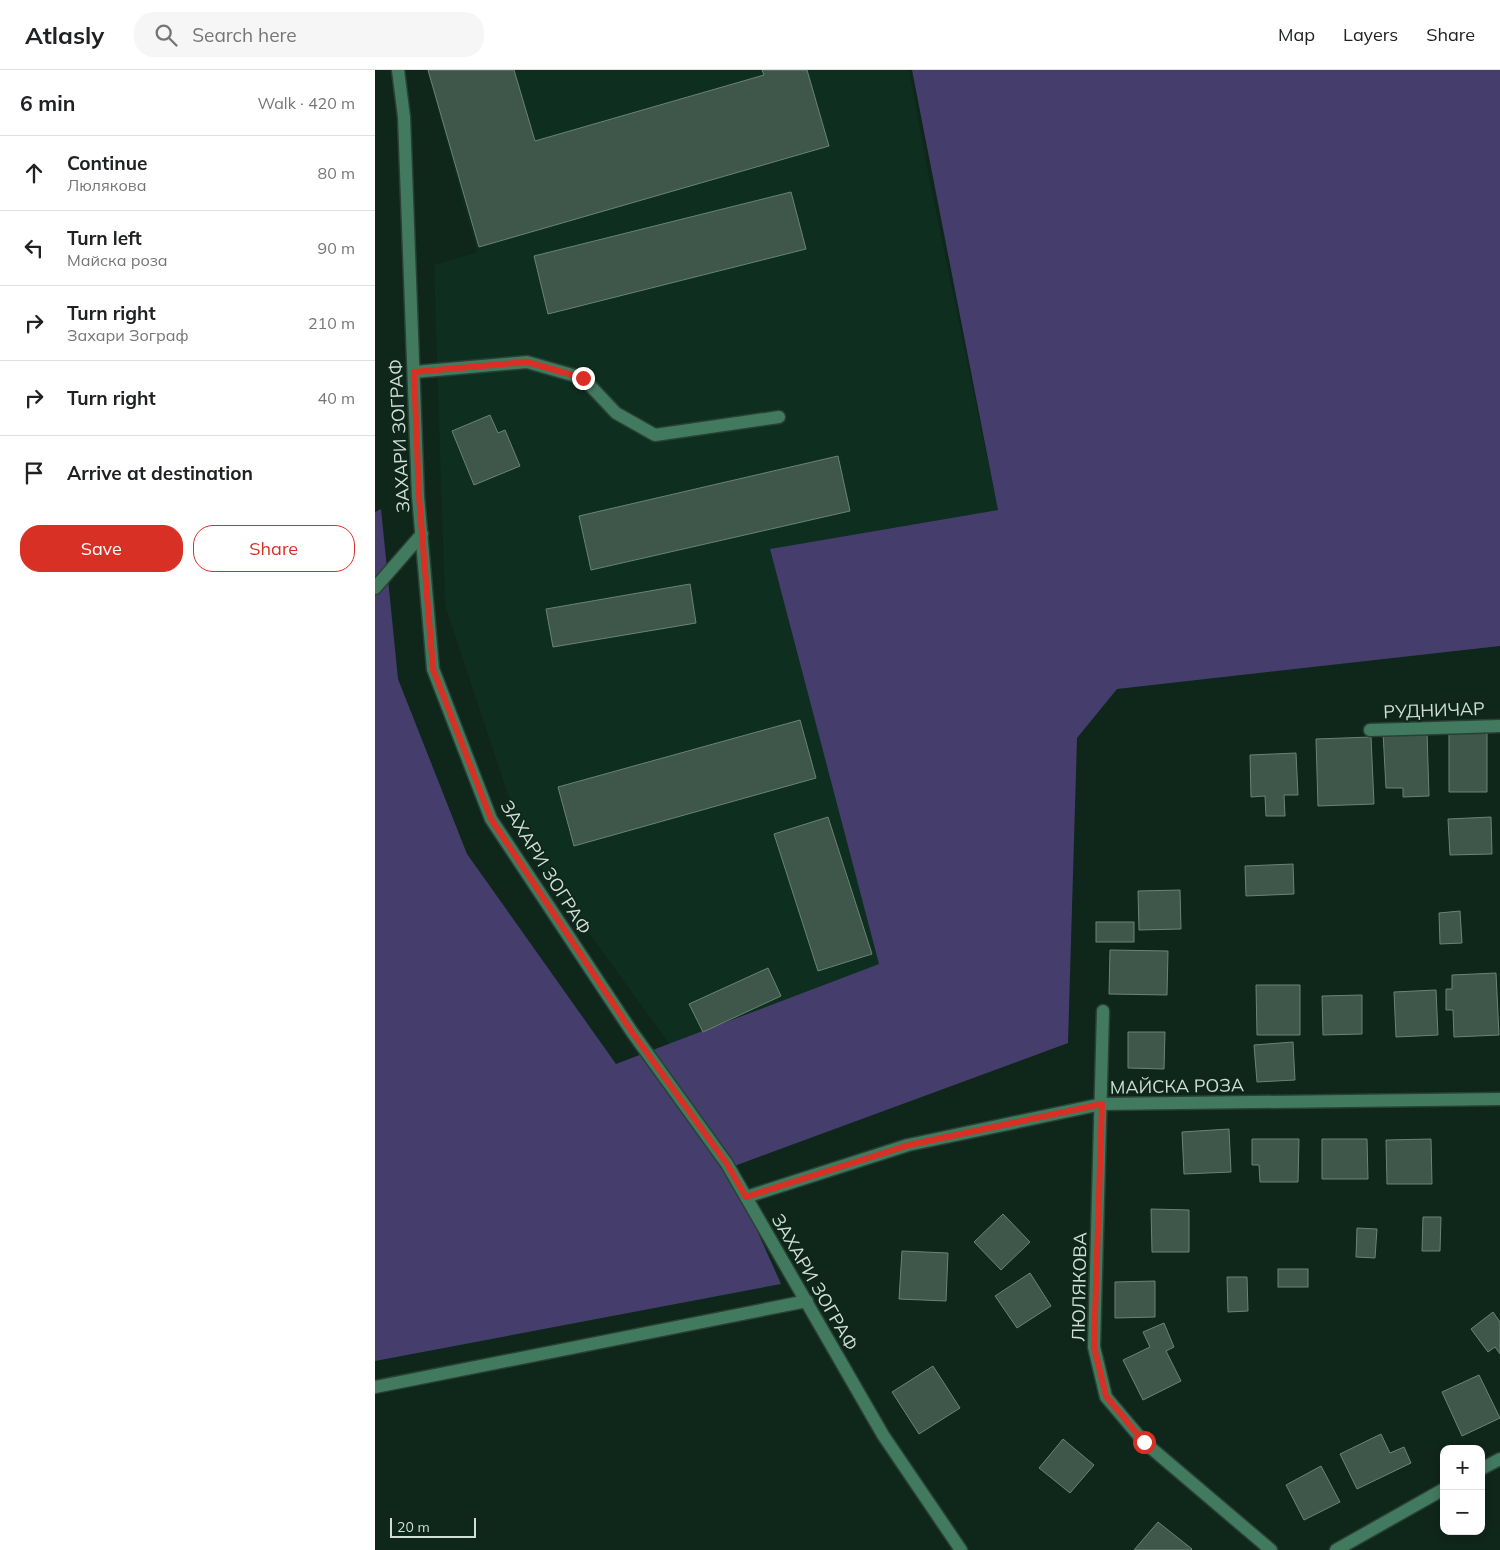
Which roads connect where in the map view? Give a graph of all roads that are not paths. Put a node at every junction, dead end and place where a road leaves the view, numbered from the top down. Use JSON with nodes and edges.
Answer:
{"nodes":[{"id":1,"x":398,"y":70,"type":"edge"},
{"id":2,"x":414,"y":372,"type":"junction"},
{"id":3,"x":779,"y":417,"type":"dead end"},
{"id":4,"x":422,"y":534,"type":"junction"},
{"id":5,"x":375,"y":588,"type":"edge"},
{"id":6,"x":1500,"y":726,"type":"edge"},
{"id":7,"x":1370,"y":730,"type":"dead end"},
{"id":8,"x":1103,"y":1011,"type":"dead end"},
{"id":9,"x":1500,"y":1100,"type":"edge"},
{"id":10,"x":1102,"y":1104,"type":"junction"},
{"id":11,"x":746,"y":1197,"type":"junction"},
{"id":12,"x":807,"y":1301,"type":"junction"},
{"id":13,"x":375,"y":1387,"type":"edge"},
{"id":14,"x":1500,"y":1460,"type":"edge"},
{"id":15,"x":1485,"y":1467,"type":"edge"},
{"id":16,"x":1442,"y":1490,"type":"edge"},
{"id":17,"x":961,"y":1550,"type":"edge"},
{"id":18,"x":1271,"y":1550,"type":"edge"},
{"id":19,"x":1337,"y":1550,"type":"edge"}],
"edges":[{"from":1,"to":2,"type":"street","name":"ЗАХАРИ ЗОГРАФ"},
{"from":2,"to":3,"type":"street"},
{"from":2,"to":4,"type":"street","name":"ЗАХАРИ ЗОГРАФ"},
{"from":4,"to":5,"type":"street"},
{"from":4,"to":11,"type":"street","name":"ЗАХАРИ ЗОГРАФ"},
{"from":6,"to":7,"type":"street","name":"РУДНИЧАР"},
{"from":8,"to":10,"type":"street","name":"ЛЮЛЯКОВА"},
{"from":9,"to":10,"type":"street","name":"МАЙСКА РОЗА"},
{"from":10,"to":11,"type":"street","name":"МАЙСКА РОЗА"},
{"from":10,"to":18,"type":"street","name":"ЛЮЛЯКОВА"},
{"from":11,"to":12,"type":"street","name":"ЗАХАРИ ЗОГРАФ"},
{"from":12,"to":13,"type":"street"},
{"from":12,"to":17,"type":"street","name":"ЗАХАРИ ЗОГРАФ"},
{"from":14,"to":15,"type":"street"},
{"from":16,"to":19,"type":"street"}]}
